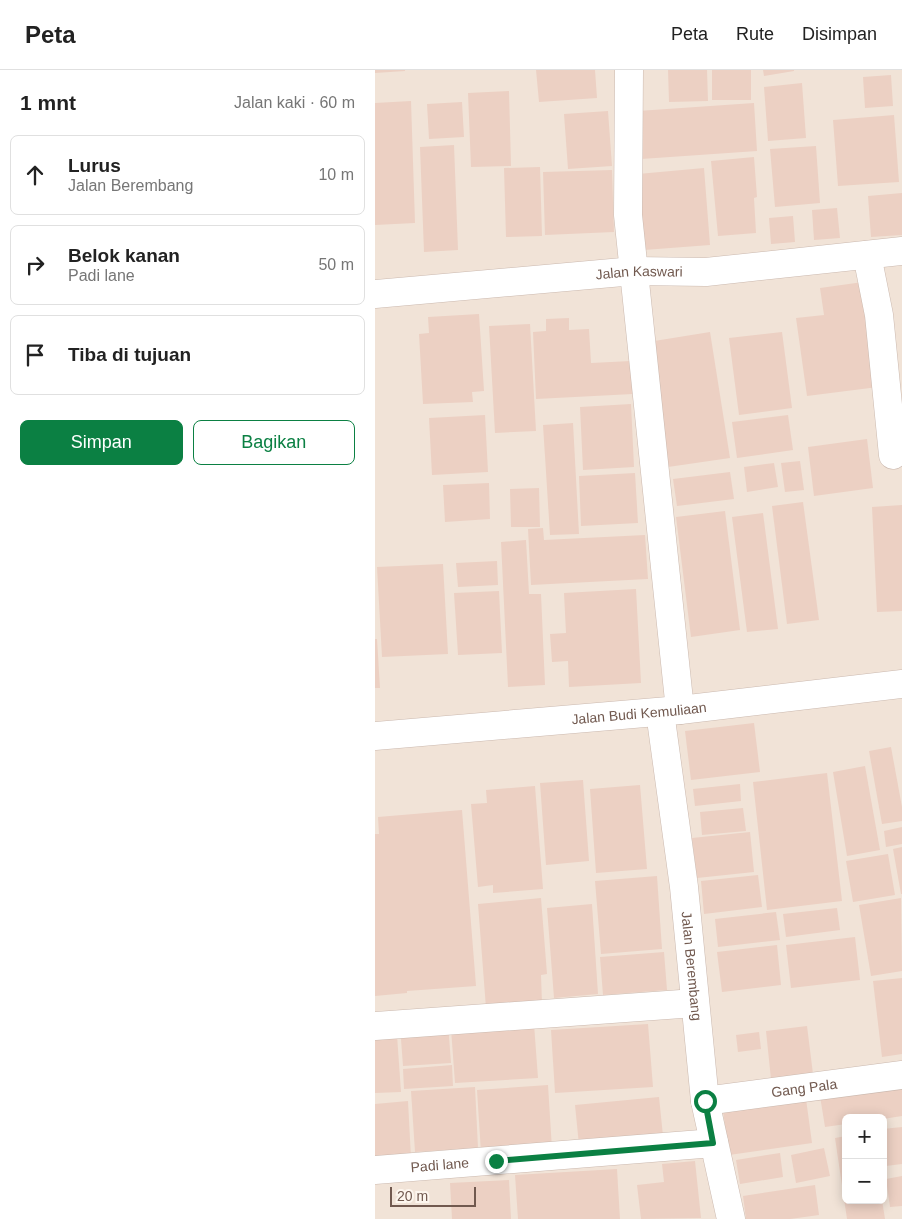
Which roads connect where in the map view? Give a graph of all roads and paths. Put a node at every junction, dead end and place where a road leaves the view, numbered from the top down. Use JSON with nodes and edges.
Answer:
{"nodes":[{"id":1,"x":629,"y":70,"type":"edge"},
{"id":2,"x":902,"y":251,"type":"edge"},
{"id":3,"x":867,"y":255,"type":"junction"},
{"id":4,"x":633,"y":271,"type":"junction"},
{"id":5,"x":375,"y":294,"type":"edge"},
{"id":6,"x":893,"y":455,"type":"dead end"},
{"id":7,"x":902,"y":684,"type":"edge"},
{"id":8,"x":670,"y":711,"type":"junction"},
{"id":9,"x":375,"y":736,"type":"edge"},
{"id":10,"x":695,"y":1003,"type":"junction"},
{"id":11,"x":375,"y":1026,"type":"edge"},
{"id":12,"x":902,"y":1074,"type":"edge"},
{"id":13,"x":705,"y":1101,"type":"junction"},
{"id":14,"x":713,"y":1143,"type":"junction"},
{"id":15,"x":375,"y":1170,"type":"edge"},
{"id":16,"x":731,"y":1219,"type":"edge"}],
"edges":[{"from":1,"to":4,"type":"street","name":"Jalan Berembang"},
{"from":2,"to":3,"type":"street","name":"Jalan Kaswari"},
{"from":3,"to":4,"type":"street","name":"Jalan Kaswari"},
{"from":3,"to":6,"type":"street"},
{"from":4,"to":5,"type":"street","name":"Jalan Kaswari"},
{"from":4,"to":8,"type":"street","name":"Jalan Berembang"},
{"from":7,"to":8,"type":"street","name":"Jalan Budi Kemuliaan"},
{"from":8,"to":9,"type":"street","name":"Jalan Budi Kemuliaan"},
{"from":8,"to":10,"type":"street","name":"Jalan Berembang"},
{"from":10,"to":11,"type":"street"},
{"from":10,"to":13,"type":"street","name":"Jalan Berembang"},
{"from":12,"to":13,"type":"street","name":"Gang Pala"},
{"from":13,"to":14,"type":"street","name":"Jalan Berembang"},
{"from":14,"to":15,"type":"street","name":"Padi lane"},
{"from":14,"to":16,"type":"street","name":"Jalan Berembang"}]}
